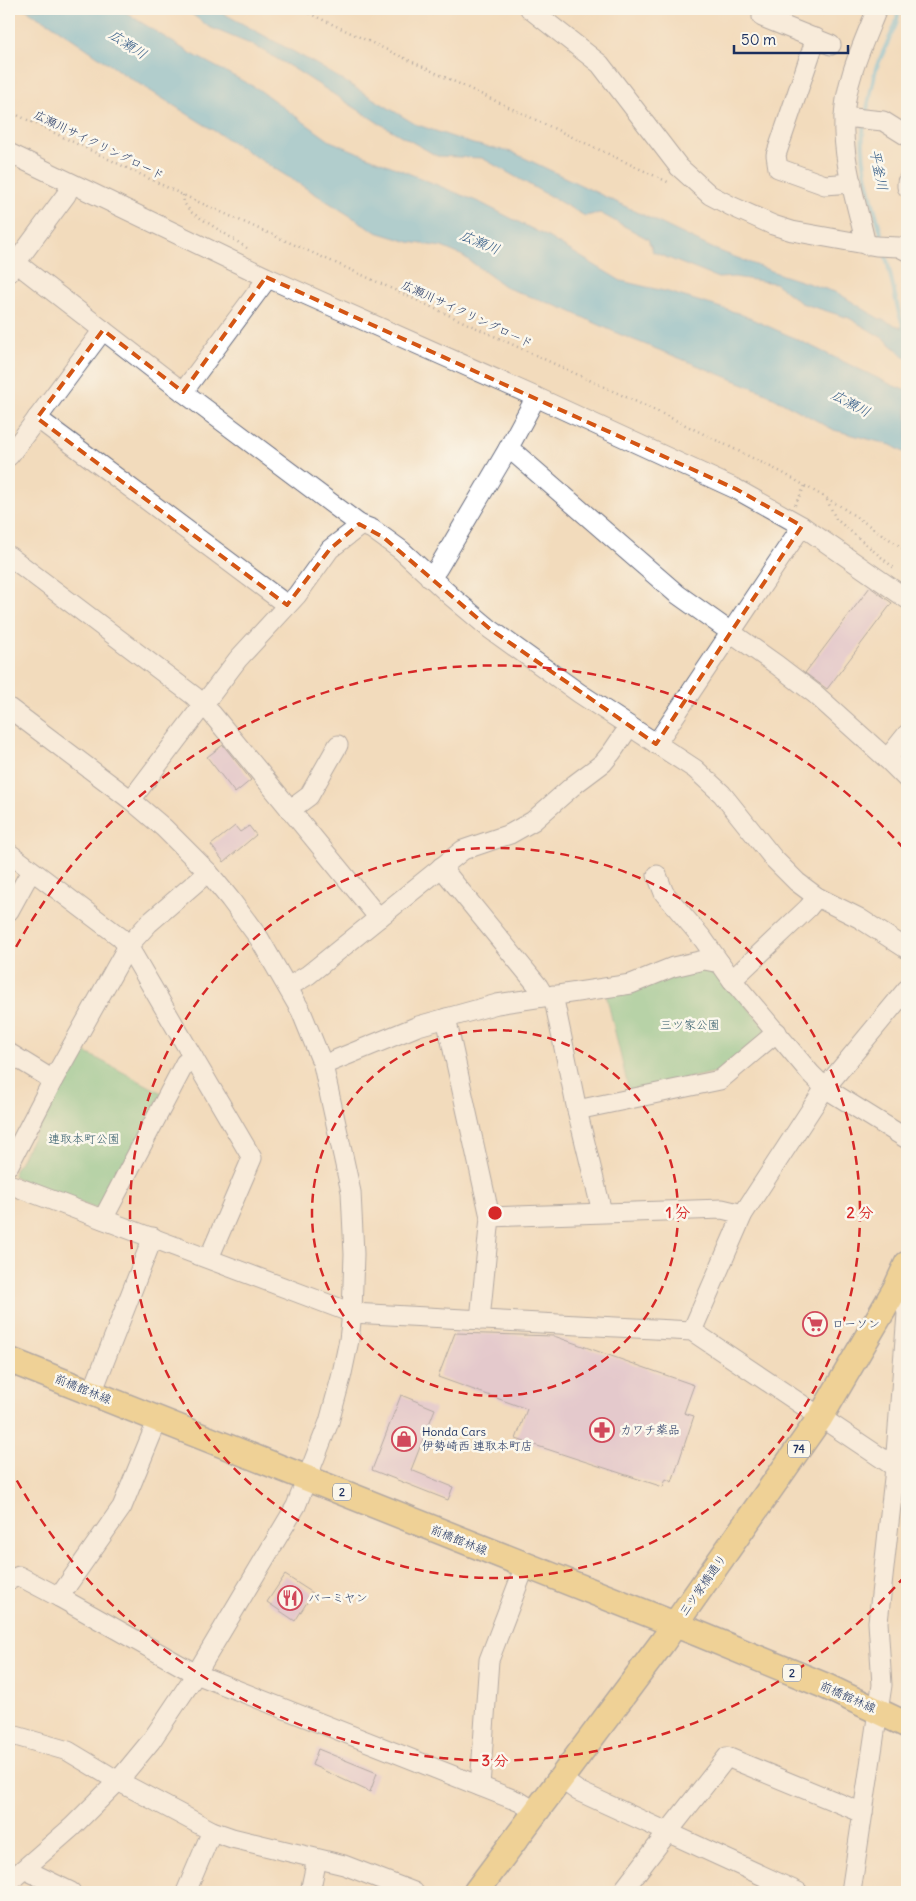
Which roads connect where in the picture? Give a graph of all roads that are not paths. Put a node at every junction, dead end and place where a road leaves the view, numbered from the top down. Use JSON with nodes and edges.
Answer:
{"nodes":[{"id":1,"x":530,"y":9,"type":"edge"},
{"id":2,"x":877,"y":9,"type":"edge"},
{"id":3,"x":762,"y":17,"type":"dead end"},
{"id":4,"x":848,"y":118,"type":"junction"},
{"id":5,"x":907,"y":136,"type":"edge"},
{"id":6,"x":9,"y":153,"type":"edge"},
{"id":7,"x":907,"y":182,"type":"edge"},
{"id":8,"x":852,"y":183,"type":"junction"},
{"id":9,"x":71,"y":184,"type":"junction"},
{"id":10,"x":907,"y":187,"type":"edge"},
{"id":11,"x":871,"y":245,"type":"junction"},
{"id":12,"x":903,"y":249,"type":"edge"},
{"id":13,"x":11,"y":264,"type":"edge"},
{"id":14,"x":266,"y":277,"type":"junction"},
{"id":15,"x":103,"y":330,"type":"junction"},
{"id":16,"x":183,"y":392,"type":"junction"},
{"id":17,"x":536,"y":396,"type":"junction"},
{"id":18,"x":38,"y":418,"type":"junction"},
{"id":19,"x":508,"y":449,"type":"junction"},
{"id":20,"x":9,"y":456,"type":"edge"},
{"id":21,"x":359,"y":524,"type":"junction"},
{"id":22,"x":802,"y":526,"type":"junction"},
{"id":23,"x":9,"y":556,"type":"edge"},
{"id":24,"x":430,"y":578,"type":"junction"},
{"id":25,"x":907,"y":599,"type":"edge"},
{"id":26,"x":287,"y":605,"type":"junction"},
{"id":27,"x":731,"y":632,"type":"junction"},
{"id":28,"x":202,"y":704,"type":"junction"},
{"id":29,"x":9,"y":708,"type":"edge"},
{"id":30,"x":629,"y":727,"type":"junction"},
{"id":31,"x":907,"y":734,"type":"edge"},
{"id":32,"x":656,"y":744,"type":"junction"},
{"id":33,"x":338,"y":745,"type":"dead end"},
{"id":34,"x":887,"y":759,"type":"junction"},
{"id":35,"x":907,"y":779,"type":"edge"},
{"id":36,"x":131,"y":800,"type":"junction"},
{"id":37,"x":290,"y":810,"type":"junction"},
{"id":38,"x":9,"y":853,"type":"edge"},
{"id":39,"x":441,"y":867,"type":"junction"},
{"id":40,"x":33,"y":872,"type":"junction"},
{"id":41,"x":208,"y":872,"type":"junction"},
{"id":42,"x":657,"y":875,"type":"dead end"},
{"id":43,"x":817,"y":897,"type":"junction"},
{"id":44,"x":9,"y":911,"type":"edge"},
{"id":45,"x":379,"y":918,"type":"junction"},
{"id":46,"x":128,"y":946,"type":"junction"},
{"id":47,"x":907,"y":949,"type":"edge"},
{"id":48,"x":720,"y":963,"type":"junction"},
{"id":49,"x":732,"y":980,"type":"junction"},
{"id":50,"x":288,"y":987,"type":"junction"},
{"id":51,"x":907,"y":989,"type":"edge"},
{"id":52,"x":548,"y":996,"type":"junction"},
{"id":53,"x":446,"y":1018,"type":"junction"},
{"id":54,"x":777,"y":1032,"type":"junction"},
{"id":55,"x":9,"y":1053,"type":"edge"},
{"id":56,"x":193,"y":1057,"type":"junction"},
{"id":57,"x":323,"y":1065,"type":"junction"},
{"id":58,"x":53,"y":1080,"type":"junction"},
{"id":59,"x":826,"y":1088,"type":"junction"},
{"id":60,"x":577,"y":1110,"type":"junction"},
{"id":61,"x":907,"y":1139,"type":"edge"},
{"id":62,"x":9,"y":1165,"type":"edge"},
{"id":63,"x":9,"y":1184,"type":"edge"},
{"id":64,"x":602,"y":1212,"type":"junction"},
{"id":65,"x":742,"y":1214,"type":"junction"},
{"id":66,"x":490,"y":1217,"type":"junction"},
{"id":67,"x":103,"y":1219,"type":"junction"},
{"id":68,"x":153,"y":1237,"type":"junction"},
{"id":69,"x":209,"y":1258,"type":"junction"},
{"id":70,"x":907,"y":1264,"type":"edge"},
{"id":71,"x":896,"y":1288,"type":"junction"},
{"id":72,"x":352,"y":1313,"type":"junction"},
{"id":73,"x":480,"y":1320,"type":"junction"},
{"id":74,"x":692,"y":1331,"type":"junction"},
{"id":75,"x":9,"y":1360,"type":"edge"},
{"id":76,"x":92,"y":1393,"type":"junction"},
{"id":77,"x":820,"y":1418,"type":"junction"},
{"id":78,"x":158,"y":1419,"type":"junction"},
{"id":79,"x":901,"y":1470,"type":"edge"},
{"id":80,"x":308,"y":1479,"type":"junction"},
{"id":81,"x":525,"y":1566,"type":"junction"},
{"id":82,"x":9,"y":1580,"type":"edge"},
{"id":83,"x":59,"y":1598,"type":"junction"},
{"id":84,"x":675,"y":1625,"type":"junction"},
{"id":85,"x":196,"y":1674,"type":"junction"},
{"id":86,"x":878,"y":1711,"type":"junction"},
{"id":87,"x":907,"y":1725,"type":"edge"},
{"id":88,"x":9,"y":1734,"type":"edge"},
{"id":89,"x":561,"y":1779,"type":"junction"},
{"id":90,"x":118,"y":1782,"type":"junction"},
{"id":91,"x":480,"y":1786,"type":"junction"},
{"id":92,"x":536,"y":1812,"type":"junction"},
{"id":93,"x":863,"y":1813,"type":"junction"},
{"id":94,"x":212,"y":1831,"type":"junction"},
{"id":95,"x":668,"y":1832,"type":"junction"},
{"id":96,"x":317,"y":1859,"type":"junction"},
{"id":97,"x":24,"y":1869,"type":"junction"},
{"id":98,"x":9,"y":1882,"type":"edge"},
{"id":99,"x":71,"y":1892,"type":"edge"},
{"id":100,"x":186,"y":1892,"type":"edge"},
{"id":101,"x":310,"y":1892,"type":"edge"},
{"id":102,"x":414,"y":1892,"type":"edge"},
{"id":103,"x":476,"y":1892,"type":"edge"},
{"id":104,"x":622,"y":1892,"type":"edge"},
{"id":105,"x":798,"y":1892,"type":"edge"},
{"id":106,"x":851,"y":1892,"type":"edge"}],
"edges":[{"from":1,"to":11,"type":"street"},
{"from":2,"to":4,"type":"street"},
{"from":3,"to":8,"type":"street"},
{"from":4,"to":5,"type":"street"},
{"from":4,"to":8,"type":"street"},
{"from":6,"to":9,"type":"street"},
{"from":7,"to":10,"type":"street"},
{"from":8,"to":11,"type":"street"},
{"from":9,"to":13,"type":"street"},
{"from":9,"to":14,"type":"street"},
{"from":11,"to":12,"type":"street"},
{"from":13,"to":15,"type":"street"},
{"from":14,"to":16,"type":"street"},
{"from":14,"to":17,"type":"street"},
{"from":15,"to":16,"type":"street"},
{"from":15,"to":18,"type":"street"},
{"from":16,"to":21,"type":"street"},
{"from":17,"to":19,"type":"street"},
{"from":17,"to":22,"type":"street"},
{"from":18,"to":20,"type":"street"},
{"from":18,"to":26,"type":"street"},
{"from":19,"to":24,"type":"street"},
{"from":19,"to":27,"type":"street"},
{"from":21,"to":24,"type":"street"},
{"from":21,"to":26,"type":"street"},
{"from":22,"to":25,"type":"street"},
{"from":22,"to":27,"type":"street"},
{"from":23,"to":28,"type":"street"},
{"from":24,"to":30,"type":"street"},
{"from":26,"to":28,"type":"street"},
{"from":27,"to":32,"type":"street"},
{"from":27,"to":34,"type":"street"},
{"from":28,"to":36,"type":"street"},
{"from":28,"to":37,"type":"street"},
{"from":29,"to":36,"type":"street"},
{"from":30,"to":32,"type":"street"},
{"from":30,"to":39,"type":"street"},
{"from":31,"to":34,"type":"street"},
{"from":32,"to":43,"type":"street"},
{"from":33,"to":37,"type":"street"},
{"from":34,"to":35,"type":"street"},
{"from":36,"to":41,"type":"street"},
{"from":37,"to":45,"type":"street"},
{"from":38,"to":40,"type":"street"},
{"from":39,"to":45,"type":"street"},
{"from":39,"to":52,"type":"street"},
{"from":40,"to":44,"type":"street"},
{"from":40,"to":46,"type":"street"},
{"from":41,"to":46,"type":"street"},
{"from":41,"to":50,"type":"street"},
{"from":42,"to":48,"type":"street"},
{"from":43,"to":47,"type":"street"},
{"from":43,"to":49,"type":"street"},
{"from":45,"to":50,"type":"street"},
{"from":46,"to":56,"type":"street"},
{"from":46,"to":58,"type":"street"},
{"from":48,"to":49,"type":"street"},
{"from":48,"to":52,"type":"street"},
{"from":49,"to":54,"type":"street"},
{"from":50,"to":57,"type":"street"},
{"from":51,"to":59,"type":"street"},
{"from":52,"to":53,"type":"street"},
{"from":52,"to":60,"type":"street"},
{"from":53,"to":57,"type":"street"},
{"from":53,"to":66,"type":"street"},
{"from":54,"to":59,"type":"street"},
{"from":54,"to":60,"type":"street"},
{"from":55,"to":58,"type":"street"},
{"from":56,"to":67,"type":"street"},
{"from":56,"to":69,"type":"street"},
{"from":57,"to":72,"type":"street"},
{"from":58,"to":62,"type":"street"},
{"from":59,"to":61,"type":"street"},
{"from":59,"to":65,"type":"street"},
{"from":60,"to":64,"type":"street"},
{"from":63,"to":67,"type":"street"},
{"from":64,"to":65,"type":"street"},
{"from":64,"to":66,"type":"street"},
{"from":65,"to":74,"type":"street"},
{"from":66,"to":73,"type":"street"},
{"from":67,"to":68,"type":"street"},
{"from":68,"to":69,"type":"street"},
{"from":68,"to":76,"type":"street"},
{"from":69,"to":72,"type":"street"},
{"from":70,"to":71,"type":"main road","name":"三ツ家橋通り","number":"74"},
{"from":71,"to":77,"type":"main road","name":"三ツ家橋通り","number":"74"},
{"from":71,"to":79,"type":"street"},
{"from":72,"to":73,"type":"street"},
{"from":72,"to":80,"type":"street"},
{"from":73,"to":74,"type":"street"},
{"from":74,"to":77,"type":"street"},
{"from":75,"to":76,"type":"main road","name":"前橋館林線","number":"2"},
{"from":76,"to":78,"type":"main road","name":"前橋館林線","number":"2"},
{"from":77,"to":79,"type":"street"},
{"from":77,"to":84,"type":"main road","name":"三ツ家橋通り","number":"74"},
{"from":78,"to":80,"type":"main road","name":"前橋館林線","number":"2"},
{"from":78,"to":83,"type":"street"},
{"from":79,"to":86,"type":"street"},
{"from":80,"to":81,"type":"main road","name":"前橋館林線","number":"2"},
{"from":80,"to":85,"type":"street"},
{"from":81,"to":84,"type":"main road","name":"前橋館林線","number":"2"},
{"from":81,"to":91,"type":"street"},
{"from":82,"to":83,"type":"street"},
{"from":83,"to":85,"type":"street"},
{"from":84,"to":86,"type":"main road","name":"前橋館林線","number":"2"},
{"from":84,"to":89,"type":"main road","name":"三ツ家橋通り","number":"74"},
{"from":85,"to":90,"type":"street"},
{"from":85,"to":91,"type":"street"},
{"from":86,"to":87,"type":"main road","name":"前橋館林線","number":"2"},
{"from":86,"to":93,"type":"street"},
{"from":88,"to":90,"type":"street"},
{"from":89,"to":92,"type":"main road","name":"三ツ家橋通り","number":"74"},
{"from":89,"to":95,"type":"street"},
{"from":90,"to":94,"type":"street"},
{"from":90,"to":97,"type":"street"},
{"from":91,"to":92,"type":"street"},
{"from":92,"to":103,"type":"main road","name":"三ツ家橋通り","number":"74"},
{"from":93,"to":95,"type":"street"},
{"from":93,"to":106,"type":"street"},
{"from":94,"to":96,"type":"street"},
{"from":94,"to":100,"type":"street"},
{"from":95,"to":104,"type":"street"},
{"from":95,"to":105,"type":"street"},
{"from":96,"to":101,"type":"street"},
{"from":96,"to":102,"type":"street"},
{"from":97,"to":98,"type":"street"},
{"from":97,"to":99,"type":"street"}]}
